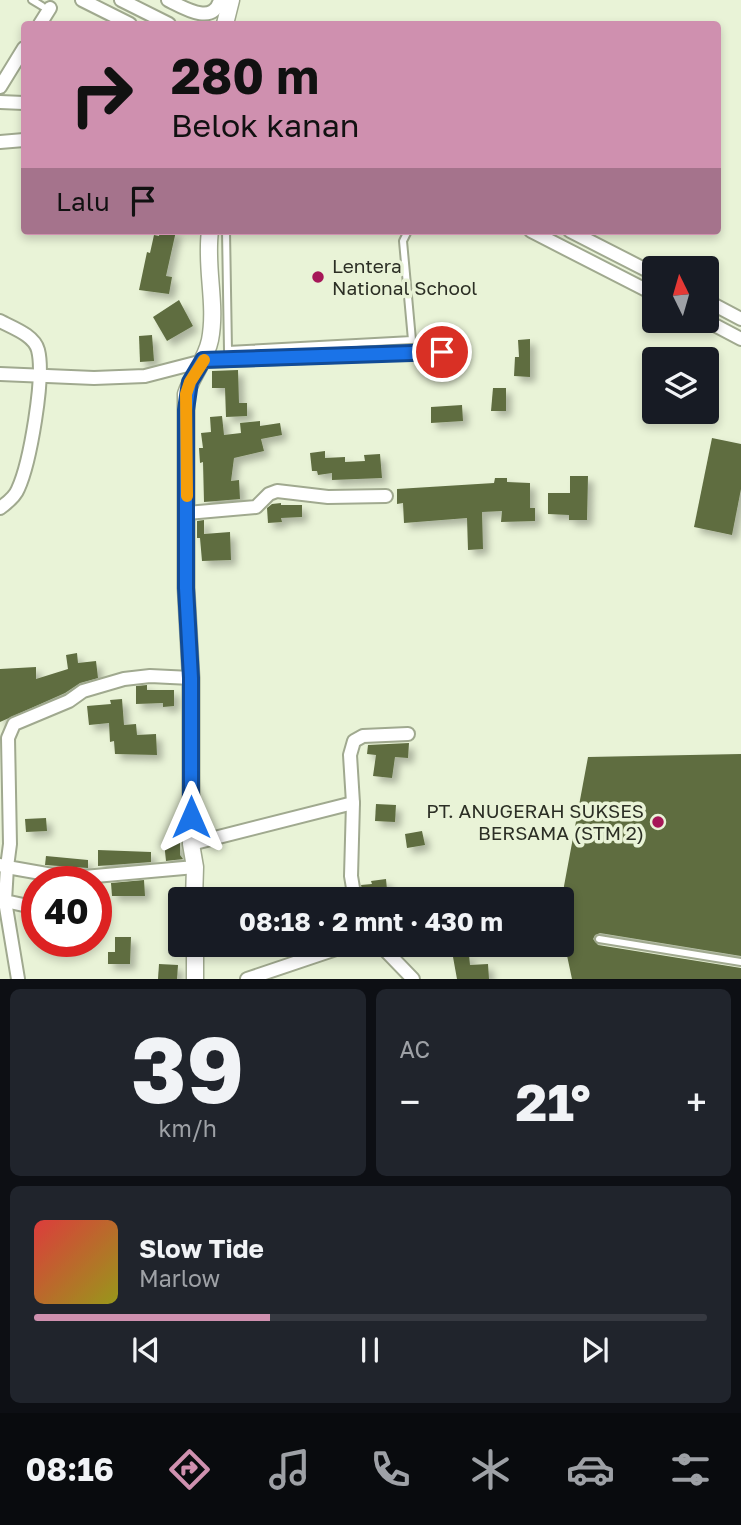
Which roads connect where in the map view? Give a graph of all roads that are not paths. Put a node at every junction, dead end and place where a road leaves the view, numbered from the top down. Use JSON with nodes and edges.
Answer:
{"nodes":[{"id":1,"x":32,"y":0,"type":"edge"},
{"id":2,"x":82,"y":0,"type":"edge"},
{"id":3,"x":121,"y":0,"type":"edge"},
{"id":4,"x":169,"y":0,"type":"edge"},
{"id":5,"x":220,"y":0,"type":"edge"},
{"id":6,"x":231,"y":0,"type":"edge"},
{"id":7,"x":46,"y":7,"type":"joint"},
{"id":8,"x":41,"y":21,"type":"edge"},
{"id":9,"x":124,"y":21,"type":"edge"},
{"id":10,"x":163,"y":21,"type":"edge"},
{"id":11,"x":226,"y":21,"type":"edge"},
{"id":12,"x":21,"y":53,"type":"edge"},
{"id":13,"x":0,"y":87,"type":"edge"},
{"id":14,"x":0,"y":102,"type":"edge"},
{"id":15,"x":21,"y":103,"type":"edge"},
{"id":16,"x":21,"y":141,"type":"edge"},
{"id":17,"x":0,"y":142,"type":"edge"},
{"id":18,"x":210,"y":235,"type":"edge"},
{"id":19,"x":226,"y":235,"type":"edge"},
{"id":20,"x":406,"y":235,"type":"edge"},
{"id":21,"x":539,"y":235,"type":"edge"},
{"id":22,"x":578,"y":235,"type":"edge"},
{"id":23,"x":642,"y":268,"type":"edge"},
{"id":24,"x":642,"y":288,"type":"edge"},
{"id":25,"x":719,"y":307,"type":"edge"},
{"id":26,"x":741,"y":319,"type":"edge"},
{"id":27,"x":0,"y":321,"type":"edge"},
{"id":28,"x":719,"y":327,"type":"edge"},
{"id":29,"x":741,"y":339,"type":"edge"},
{"id":30,"x":442,"y":352,"type":"dead end"},
{"id":31,"x":203,"y":360,"type":"junction"},
{"id":32,"x":0,"y":374,"type":"edge"},
{"id":33,"x":39,"y":377,"type":"junction"},
{"id":34,"x":386,"y":496,"type":"dead end"},
{"id":35,"x":0,"y":508,"type":"edge"},
{"id":36,"x":187,"y":513,"type":"junction"},
{"id":37,"x":191,"y":678,"type":"junction"},
{"id":38,"x":408,"y":734,"type":"dead end"},
{"id":39,"x":353,"y":803,"type":"junction"},
{"id":40,"x":191,"y":844,"type":"junction"},
{"id":41,"x":4,"y":866,"type":"edge"},
{"id":42,"x":195,"y":867,"type":"junction"},
{"id":43,"x":21,"y":871,"type":"edge"},
{"id":44,"x":112,"y":874,"type":"edge"},
{"id":45,"x":194,"y":887,"type":"edge"},
{"id":46,"x":353,"y":887,"type":"edge"},
{"id":47,"x":5,"y":901,"type":"junction"},
{"id":48,"x":21,"y":904,"type":"edge"},
{"id":49,"x":599,"y":939,"type":"dead end"},
{"id":50,"x":195,"y":957,"type":"edge"},
{"id":51,"x":312,"y":957,"type":"edge"},
{"id":52,"x":392,"y":957,"type":"edge"},
{"id":53,"x":741,"y":962,"type":"edge"},
{"id":54,"x":18,"y":979,"type":"edge"},
{"id":55,"x":195,"y":979,"type":"edge"},
{"id":56,"x":247,"y":979,"type":"edge"},
{"id":57,"x":414,"y":979,"type":"edge"}],
"edges":[{"from":1,"to":7,"type":"lane"},
{"from":2,"to":9,"type":"street"},
{"from":3,"to":10,"type":"street"},
{"from":4,"to":5,"type":"street"},
{"from":6,"to":11,"type":"street"},
{"from":7,"to":8,"type":"street"},
{"from":12,"to":13,"type":"street"},
{"from":14,"to":15,"type":"street"},
{"from":16,"to":17,"type":"street"},
{"from":18,"to":31,"type":"street"},
{"from":19,"to":20,"type":"lane"},
{"from":21,"to":24,"type":"street"},
{"from":22,"to":23,"type":"street"},
{"from":25,"to":26,"type":"street"},
{"from":27,"to":33,"type":"street"},
{"from":28,"to":29,"type":"street"},
{"from":30,"to":31,"type":"street"},
{"from":31,"to":33,"type":"street"},
{"from":31,"to":36,"type":"street"},
{"from":32,"to":33,"type":"street"},
{"from":33,"to":35,"type":"street"},
{"from":34,"to":36,"type":"street"},
{"from":36,"to":37,"type":"street"},
{"from":37,"to":40,"type":"street"},
{"from":37,"to":41,"type":"street"},
{"from":38,"to":39,"type":"street"},
{"from":39,"to":40,"type":"street"},
{"from":39,"to":46,"type":"street"},
{"from":40,"to":42,"type":"street"},
{"from":41,"to":43,"type":"street"},
{"from":41,"to":47,"type":"street"},
{"from":42,"to":44,"type":"street"},
{"from":42,"to":45,"type":"street"},
{"from":47,"to":48,"type":"street"},
{"from":47,"to":54,"type":"street"},
{"from":49,"to":53,"type":"lane"},
{"from":50,"to":55,"type":"street"},
{"from":51,"to":56,"type":"street"},
{"from":52,"to":57,"type":"street"}]}
